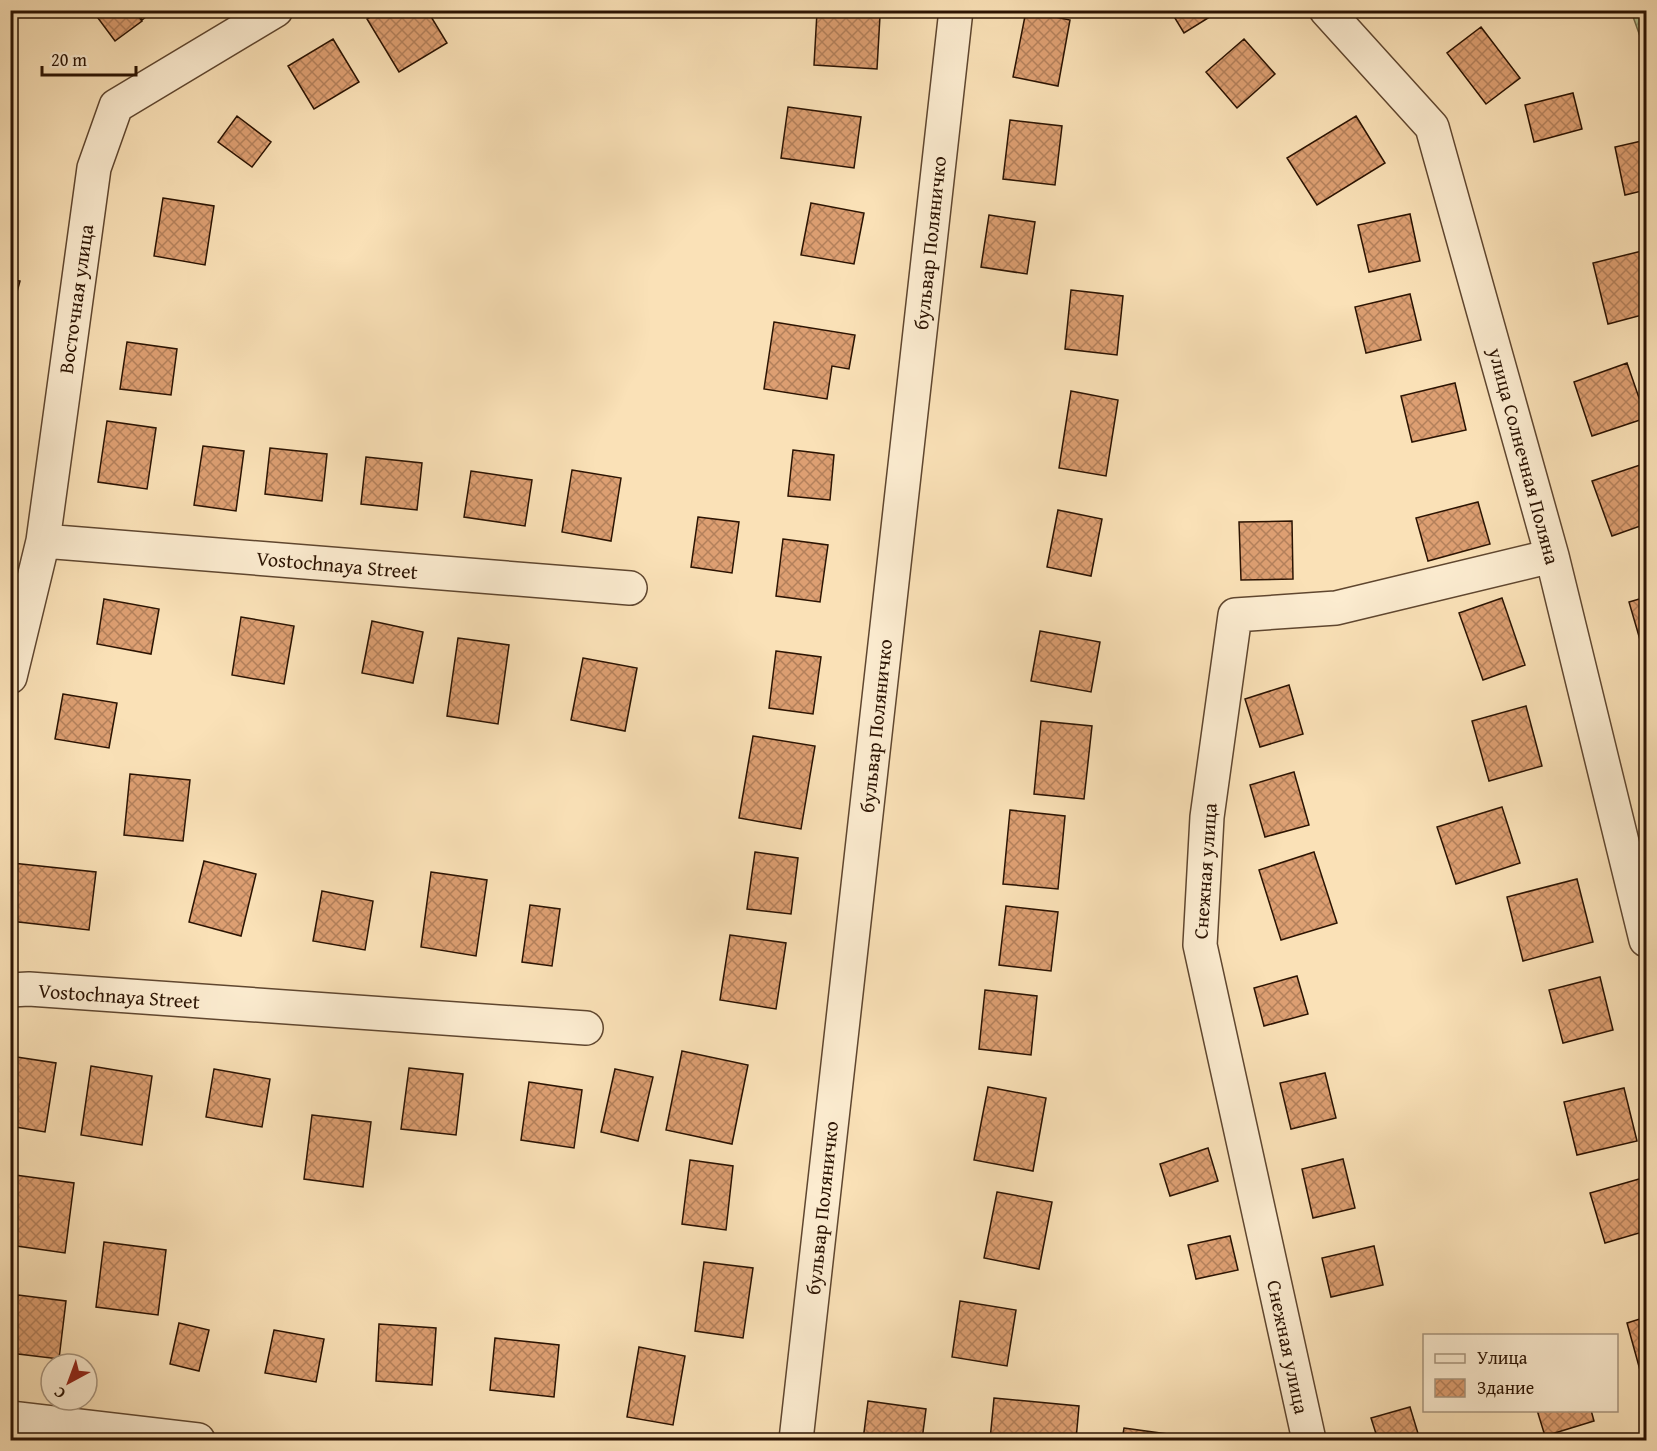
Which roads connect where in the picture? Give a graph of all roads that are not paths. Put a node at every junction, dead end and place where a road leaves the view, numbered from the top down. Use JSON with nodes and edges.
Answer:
{"nodes":[{"id":1,"x":276,"y":10,"type":"edge"},
{"id":2,"x":956,"y":10,"type":"edge"},
{"id":3,"x":1326,"y":10,"type":"edge"},
{"id":4,"x":43,"y":542,"type":"junction"},
{"id":5,"x":1552,"y":556,"type":"junction"},
{"id":6,"x":630,"y":588,"type":"dead end"},
{"id":7,"x":10,"y":677,"type":"edge"},
{"id":8,"x":1647,"y":940,"type":"edge"},
{"id":9,"x":10,"y":990,"type":"edge"},
{"id":10,"x":586,"y":1028,"type":"dead end"},
{"id":11,"x":10,"y":1418,"type":"edge"},
{"id":12,"x":198,"y":1440,"type":"edge"},
{"id":13,"x":796,"y":1440,"type":"edge"},
{"id":14,"x":1309,"y":1440,"type":"edge"}],
"edges":[{"from":1,"to":4,"type":"street","name":"Восточная улица"},
{"from":2,"to":13,"type":"street","name":"бульвар Поляничко"},
{"from":3,"to":5,"type":"street","name":"улица Солнечная Поляна"},
{"from":4,"to":6,"type":"street","name":"Vostochnaya Street"},
{"from":4,"to":7,"type":"street","name":"Восточная улица"},
{"from":5,"to":8,"type":"street","name":"улица Солнечная Поляна"},
{"from":5,"to":14,"type":"street","name":"Снежная улица"},
{"from":9,"to":10,"type":"street","name":"Vostochnaya Street"},
{"from":11,"to":12,"type":"street"}]}
